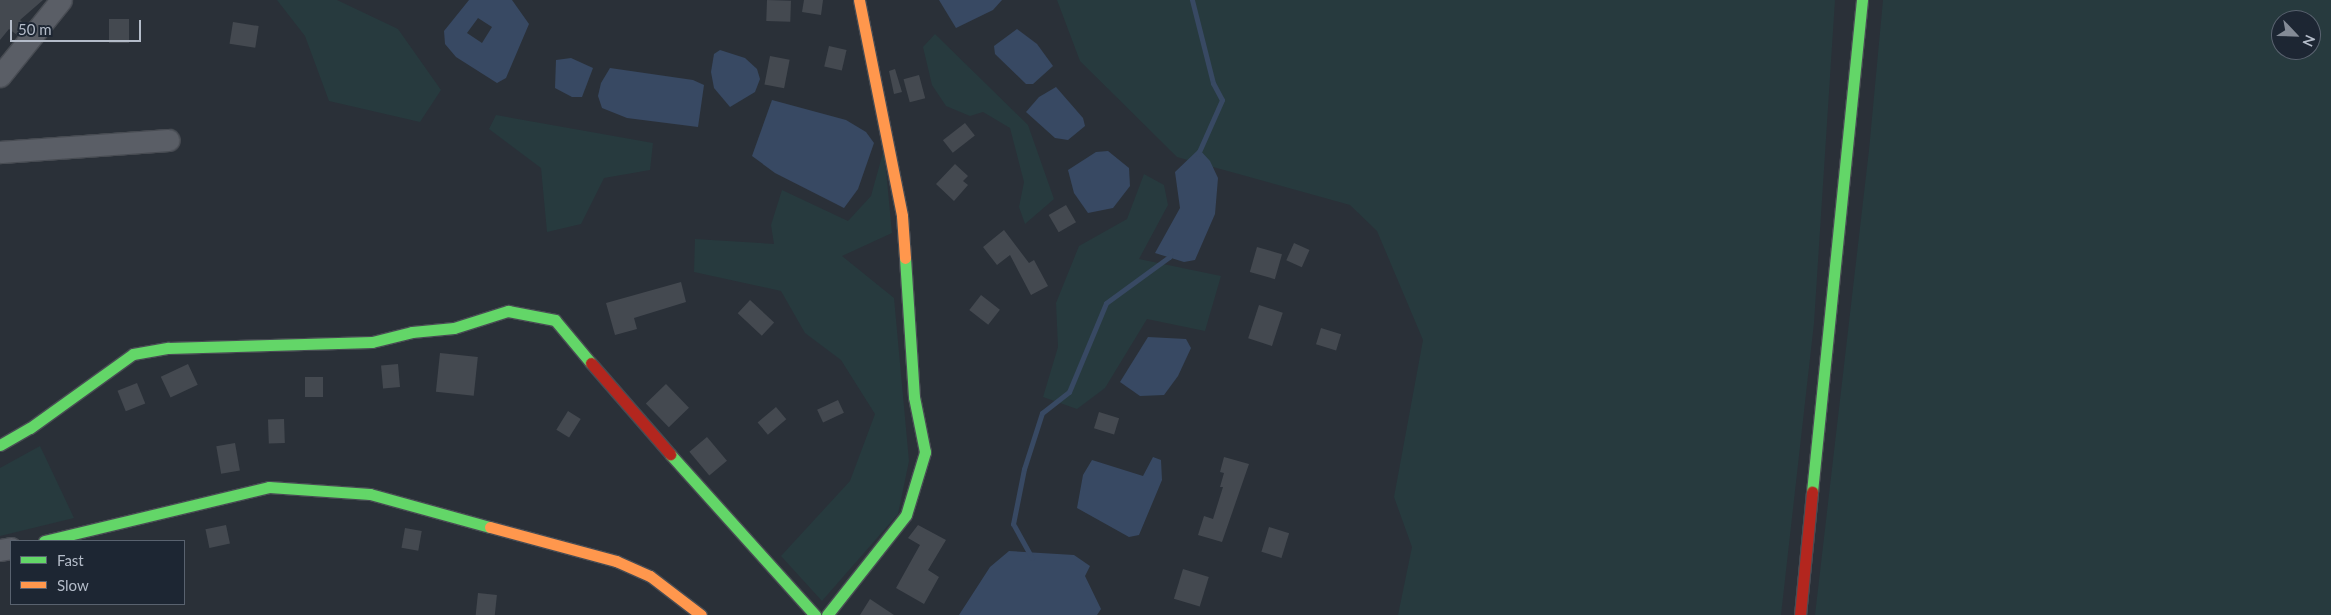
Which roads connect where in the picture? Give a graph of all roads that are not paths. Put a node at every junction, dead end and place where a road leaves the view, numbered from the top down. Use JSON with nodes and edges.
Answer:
{"nodes":[{"id":1,"x":61,"y":0,"type":"edge"},
{"id":2,"x":859,"y":0,"type":"edge"},
{"id":3,"x":1862,"y":0,"type":"edge"},
{"id":4,"x":0,"y":76,"type":"edge"},
{"id":5,"x":169,"y":140,"type":"dead end"},
{"id":6,"x":0,"y":152,"type":"edge"},
{"id":7,"x":0,"y":445,"type":"edge"},
{"id":8,"x":48,"y":540,"type":"edge"},
{"id":9,"x":701,"y":615,"type":"edge"},
{"id":10,"x":815,"y":615,"type":"edge"},
{"id":11,"x":827,"y":615,"type":"edge"},
{"id":12,"x":1800,"y":615,"type":"edge"}],
"edges":[{"from":1,"to":4,"type":"street"},
{"from":2,"to":11,"type":"street"},
{"from":3,"to":12,"type":"street"},
{"from":5,"to":6,"type":"street"},
{"from":7,"to":10,"type":"street"},
{"from":8,"to":9,"type":"street"}]}
